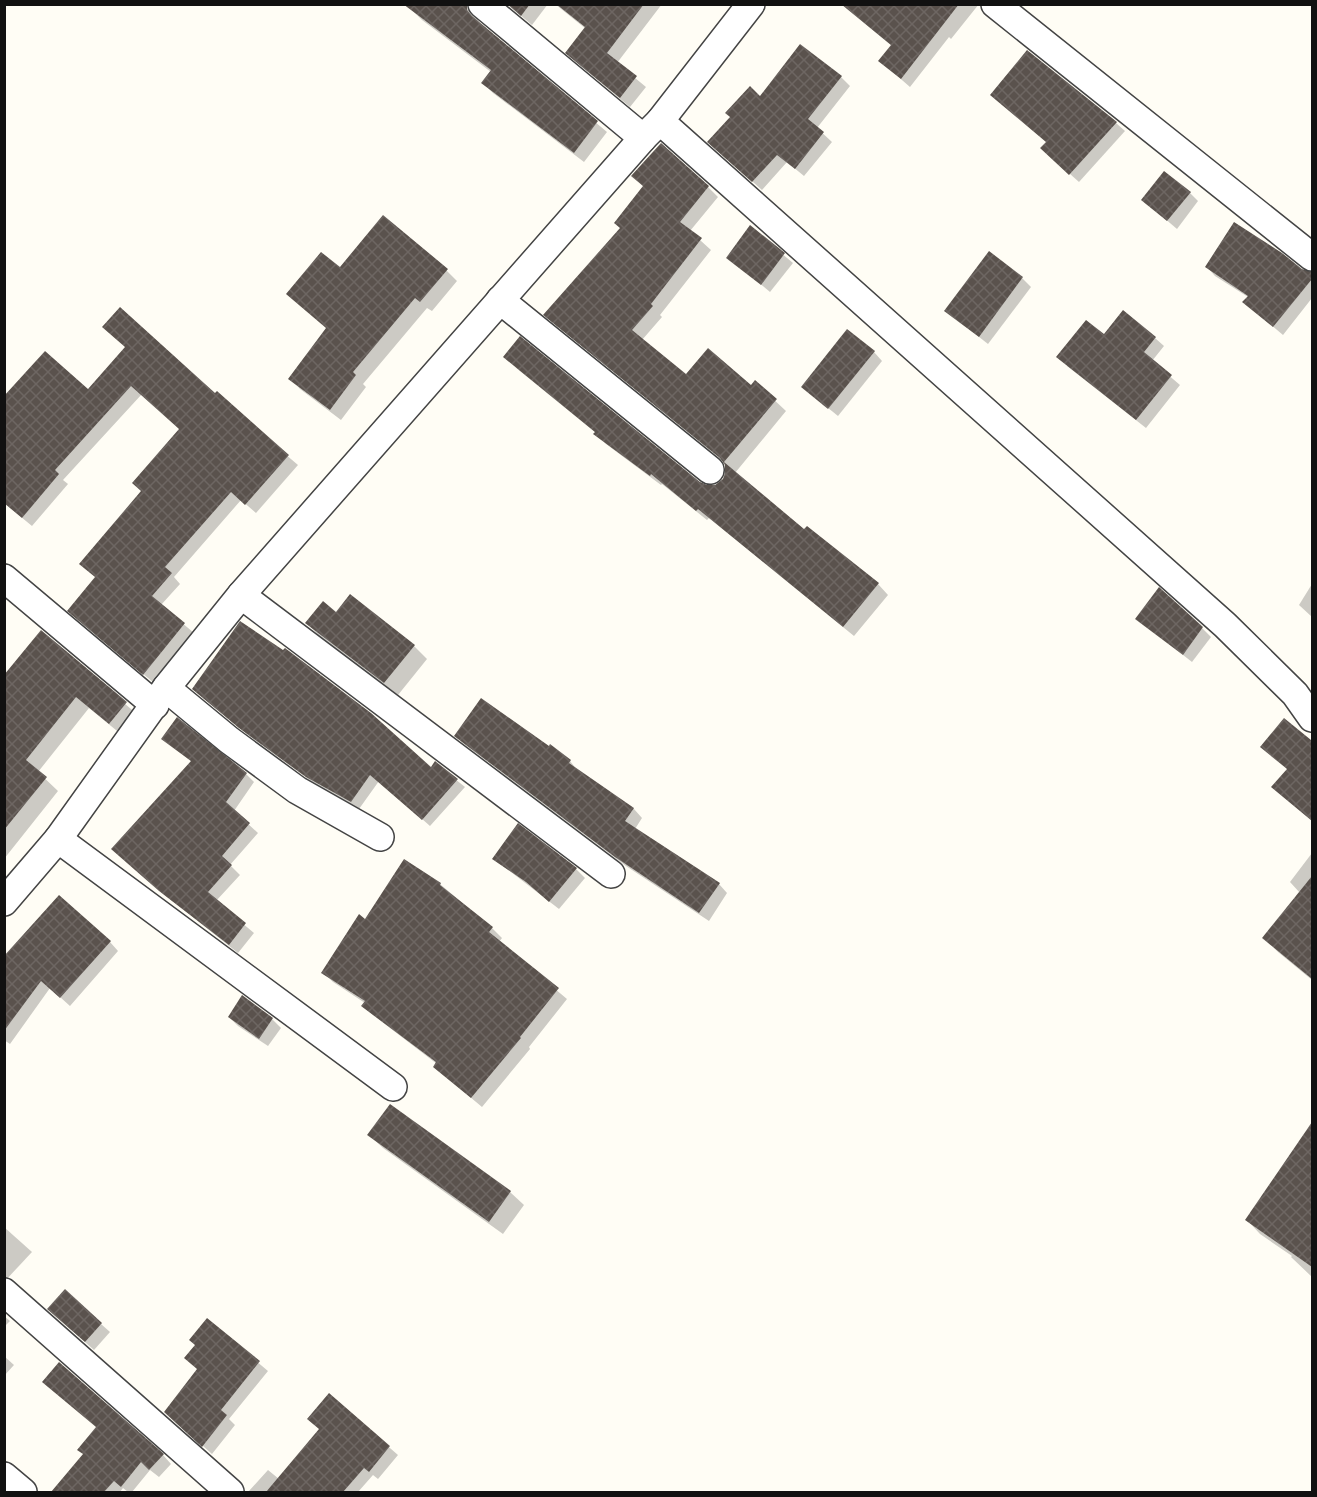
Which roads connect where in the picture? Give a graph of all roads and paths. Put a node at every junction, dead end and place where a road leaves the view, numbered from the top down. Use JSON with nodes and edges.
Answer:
{"nodes":[{"id":1,"x":482,"y":4,"type":"edge"},
{"id":2,"x":752,"y":4,"type":"edge"},
{"id":3,"x":995,"y":4,"type":"edge"},
{"id":4,"x":652,"y":130,"type":"junction"},
{"id":5,"x":1312,"y":256,"type":"edge"},
{"id":6,"x":500,"y":300,"type":"junction"},
{"id":7,"x":710,"y":470,"type":"dead end"},
{"id":8,"x":4,"y":578,"type":"edge"},
{"id":9,"x":241,"y":595,"type":"junction"},
{"id":10,"x":1304,"y":690,"type":"edge"},
{"id":11,"x":161,"y":696,"type":"junction"},
{"id":12,"x":1312,"y":718,"type":"edge"},
{"id":13,"x":381,"y":837,"type":"dead end"},
{"id":14,"x":58,"y":839,"type":"junction"},
{"id":15,"x":611,"y":874,"type":"dead end"},
{"id":16,"x":10,"y":886,"type":"edge"},
{"id":17,"x":393,"y":1087,"type":"dead end"},
{"id":18,"x":4,"y":1293,"type":"edge"},
{"id":19,"x":4,"y":1476,"type":"edge"},
{"id":20,"x":23,"y":1492,"type":"edge"},
{"id":21,"x":230,"y":1492,"type":"edge"}],
"edges":[{"from":1,"to":4,"type":"street"},
{"from":2,"to":4,"type":"street"},
{"from":3,"to":5,"type":"street"},
{"from":4,"to":6,"type":"street"},
{"from":4,"to":10,"type":"street"},
{"from":6,"to":7,"type":"street"},
{"from":6,"to":9,"type":"street"},
{"from":8,"to":11,"type":"street"},
{"from":9,"to":11,"type":"street"},
{"from":9,"to":15,"type":"street"},
{"from":10,"to":12,"type":"street"},
{"from":11,"to":13,"type":"street"},
{"from":11,"to":14,"type":"street"},
{"from":14,"to":16,"type":"street"},
{"from":14,"to":17,"type":"street"},
{"from":18,"to":21,"type":"street"},
{"from":19,"to":20,"type":"street"}]}
